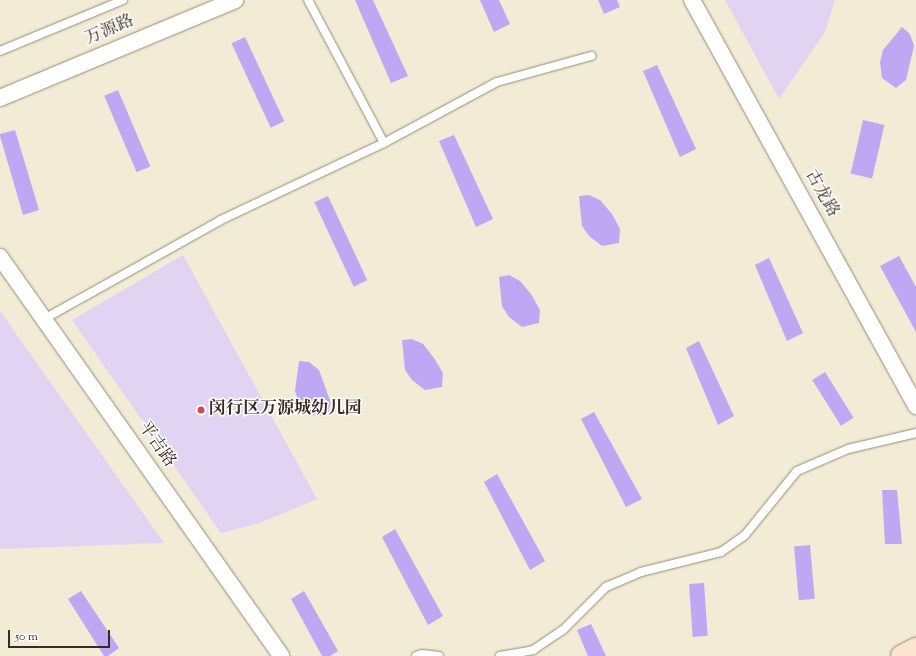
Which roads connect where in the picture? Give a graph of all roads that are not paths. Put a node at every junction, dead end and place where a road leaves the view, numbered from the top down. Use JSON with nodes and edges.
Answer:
{"nodes":[{"id":1,"x":123,"y":0,"type":"edge"},
{"id":2,"x":235,"y":0,"type":"edge"},
{"id":3,"x":308,"y":0,"type":"edge"},
{"id":4,"x":692,"y":0,"type":"edge"},
{"id":5,"x":0,"y":52,"type":"edge"},
{"id":6,"x":591,"y":56,"type":"dead end"},
{"id":7,"x":0,"y":98,"type":"edge"},
{"id":8,"x":384,"y":143,"type":"junction"},
{"id":9,"x":0,"y":257,"type":"edge"},
{"id":10,"x":44,"y":319,"type":"junction"},
{"id":11,"x":916,"y":406,"type":"edge"},
{"id":12,"x":916,"y":433,"type":"edge"},
{"id":13,"x":916,"y":649,"type":"edge"},
{"id":14,"x":281,"y":656,"type":"edge"},
{"id":15,"x":416,"y":656,"type":"edge"},
{"id":16,"x":439,"y":656,"type":"edge"},
{"id":17,"x":500,"y":656,"type":"edge"},
{"id":18,"x":902,"y":656,"type":"edge"}],
"edges":[{"from":1,"to":5,"type":"lane"},
{"from":2,"to":7,"type":"street","name":"万源路"},
{"from":3,"to":8,"type":"lane"},
{"from":4,"to":11,"type":"street","name":"古龙路"},
{"from":6,"to":8,"type":"lane"},
{"from":8,"to":10,"type":"lane"},
{"from":9,"to":10,"type":"street","name":"平吉路"},
{"from":10,"to":14,"type":"street","name":"平吉路"},
{"from":12,"to":17,"type":"lane"},
{"from":13,"to":18,"type":"main road"},
{"from":15,"to":16,"type":"lane"}]}
